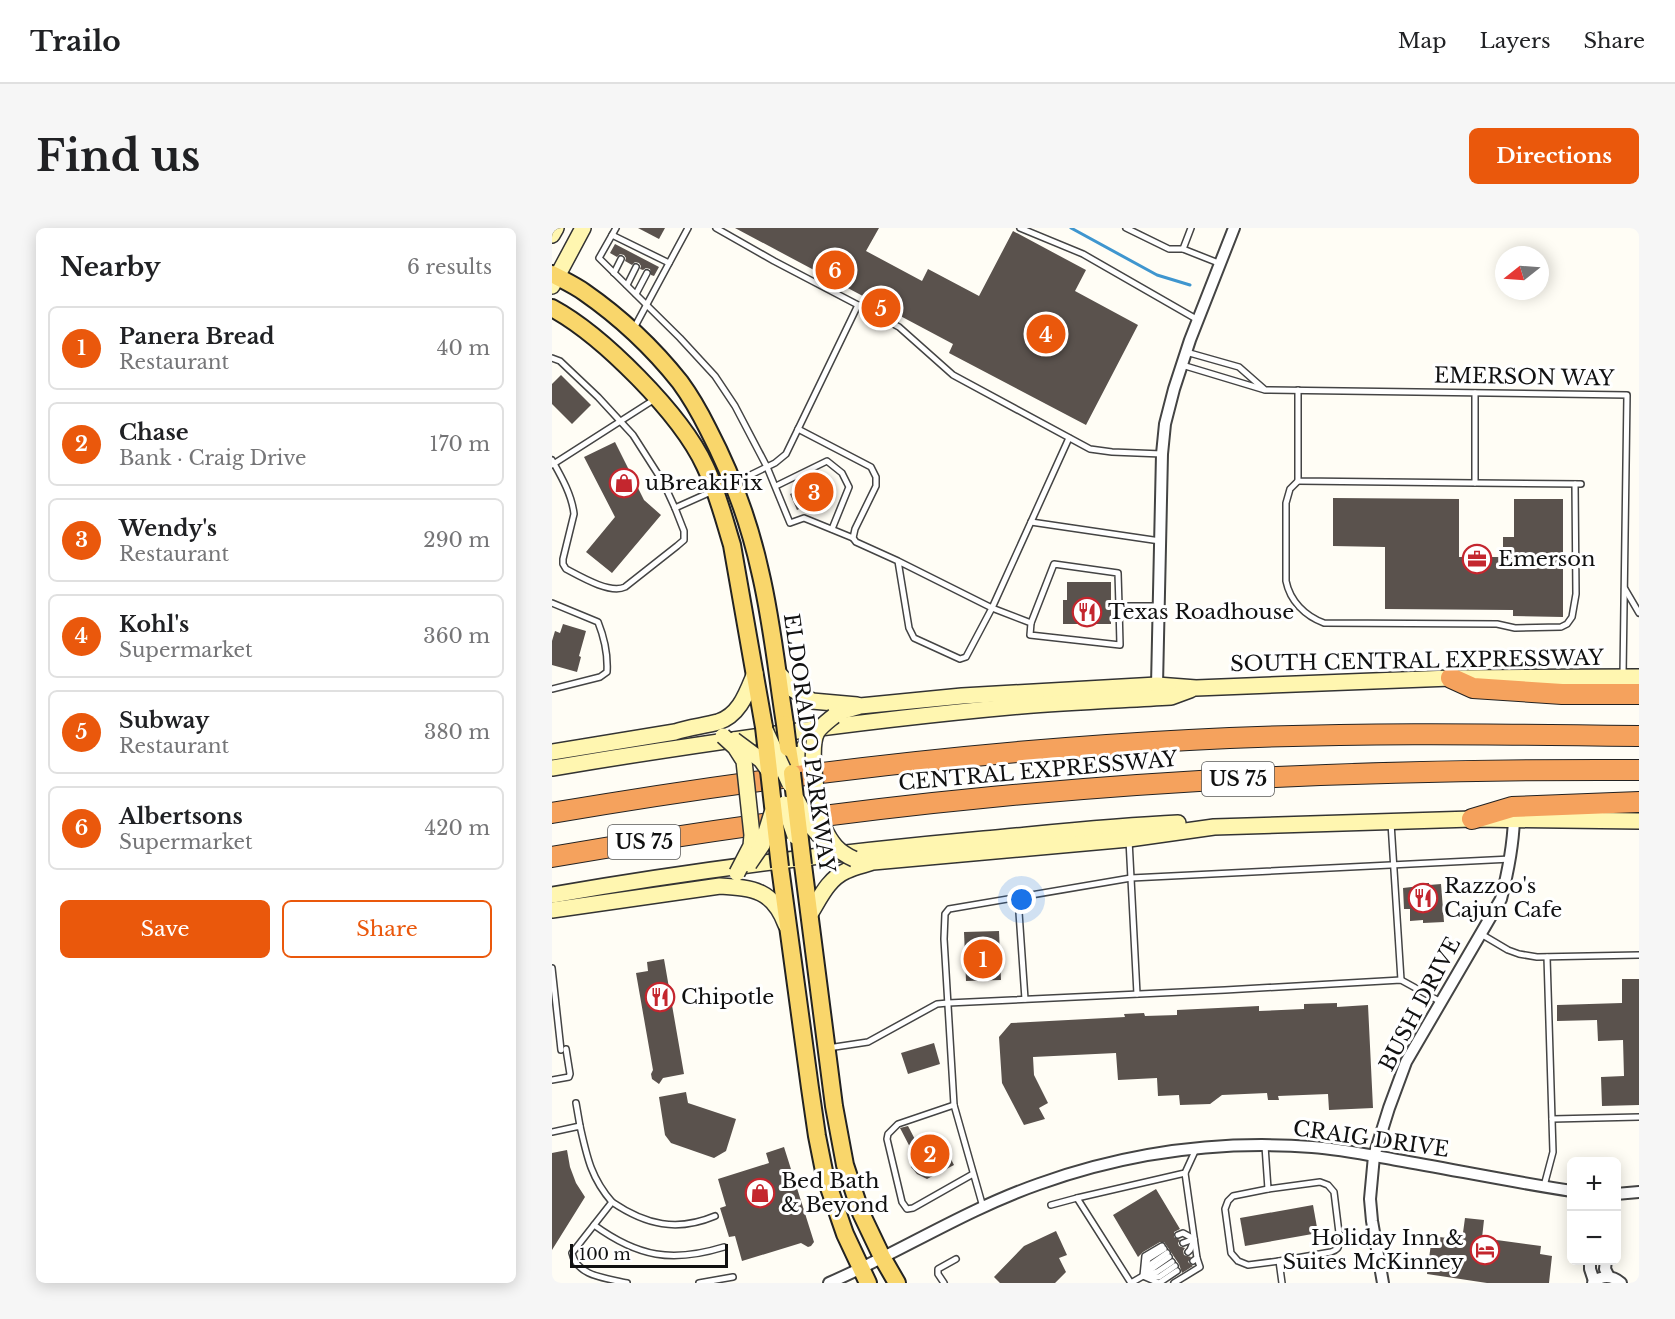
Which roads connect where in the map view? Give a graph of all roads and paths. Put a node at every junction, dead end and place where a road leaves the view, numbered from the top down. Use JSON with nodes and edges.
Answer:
{"nodes":[{"id":1,"x":556,"y":228,"type":"edge"},
{"id":2,"x":583,"y":228,"type":"edge"},
{"id":3,"x":616,"y":228,"type":"edge"},
{"id":4,"x":688,"y":228,"type":"edge"},
{"id":5,"x":716,"y":228,"type":"edge"},
{"id":6,"x":1020,"y":228,"type":"edge"},
{"id":7,"x":1126,"y":228,"type":"edge"},
{"id":8,"x":1191,"y":228,"type":"edge"},
{"id":9,"x":1234,"y":228,"type":"edge"},
{"id":10,"x":552,"y":235,"type":"edge"},
{"id":11,"x":612,"y":235,"type":"junction"},
{"id":12,"x":1183,"y":249,"type":"junction"},
{"id":13,"x":644,"y":251,"type":"junction"},
{"id":14,"x":655,"y":256,"type":"junction"},
{"id":15,"x":641,"y":257,"type":"dead end"},
{"id":16,"x":621,"y":259,"type":"dead end"},
{"id":17,"x":652,"y":263,"type":"dead end"},
{"id":18,"x":669,"y":263,"type":"junction"},
{"id":19,"x":1221,"y":264,"type":"junction"},
{"id":20,"x":636,"y":267,"type":"dead end"},
{"id":21,"x":614,"y":273,"type":"junction"},
{"id":22,"x":647,"y":273,"type":"dead end"},
{"id":23,"x":554,"y":279,"type":"edge"},
{"id":24,"x":627,"y":285,"type":"junction"},
{"id":25,"x":636,"y":294,"type":"junction"},
{"id":26,"x":647,"y":304,"type":"junction"},
{"id":27,"x":858,"y":305,"type":"junction"},
{"id":28,"x":552,"y":308,"type":"edge"},
{"id":29,"x":1198,"y":320,"type":"junction"},
{"id":30,"x":633,"y":331,"type":"junction"},
{"id":31,"x":1186,"y":352,"type":"junction"},
{"id":32,"x":552,"y":358,"type":"edge"},
{"id":33,"x":1182,"y":365,"type":"junction"},
{"id":34,"x":634,"y":375,"type":"junction"},
{"id":35,"x":1265,"y":390,"type":"junction"},
{"id":36,"x":1298,"y":390,"type":"junction"},
{"id":37,"x":1474,"y":393,"type":"junction"},
{"id":38,"x":657,"y":398,"type":"junction"},
{"id":39,"x":620,"y":422,"type":"junction"},
{"id":40,"x":798,"y":429,"type":"junction"},
{"id":41,"x":1069,"y":438,"type":"junction"},
{"id":42,"x":1162,"y":454,"type":"junction"},
{"id":43,"x":553,"y":463,"type":"edge"},
{"id":44,"x":767,"y":467,"type":"junction"},
{"id":45,"x":1298,"y":481,"type":"junction"},
{"id":46,"x":734,"y":482,"type":"junction"},
{"id":47,"x":1475,"y":483,"type":"junction"},
{"id":48,"x":776,"y":486,"type":"junction"},
{"id":49,"x":715,"y":491,"type":"junction"},
{"id":50,"x":675,"y":508,"type":"junction"},
{"id":51,"x":1031,"y":522,"type":"junction"},
{"id":52,"x":832,"y":528,"type":"junction"},
{"id":53,"x":853,"y":538,"type":"junction"},
{"id":54,"x":1160,"y":541,"type":"junction"},
{"id":55,"x":898,"y":561,"type":"junction"},
{"id":56,"x":760,"y":570,"type":"junction"},
{"id":57,"x":1624,"y":588,"type":"junction"},
{"id":58,"x":552,"y":603,"type":"edge"},
{"id":59,"x":1119,"y":606,"type":"junction"},
{"id":60,"x":1159,"y":606,"type":"junction"},
{"id":61,"x":992,"y":608,"type":"junction"},
{"id":62,"x":1639,"y":613,"type":"edge"},
{"id":63,"x":1031,"y":623,"type":"junction"},
{"id":64,"x":755,"y":673,"type":"junction"},
{"id":65,"x":779,"y":674,"type":"junction"},
{"id":66,"x":1623,"y":677,"type":"junction"},
{"id":67,"x":1639,"y":677,"type":"edge"},
{"id":68,"x":1451,"y":678,"type":"junction"},
{"id":69,"x":1157,"y":685,"type":"junction"},
{"id":70,"x":1196,"y":688,"type":"junction"},
{"id":71,"x":552,"y":689,"type":"edge"},
{"id":72,"x":1639,"y":694,"type":"edge"},
{"id":73,"x":860,"y":706,"type":"junction"},
{"id":74,"x":675,"y":732,"type":"junction"},
{"id":75,"x":817,"y":732,"type":"junction"},
{"id":76,"x":719,"y":734,"type":"junction"},
{"id":77,"x":1639,"y":736,"type":"edge"},
{"id":78,"x":552,"y":752,"type":"edge"},
{"id":79,"x":552,"y":768,"type":"edge"},
{"id":80,"x":1639,"y":770,"type":"edge"},
{"id":81,"x":783,"y":786,"type":"junction"},
{"id":82,"x":1639,"y":802,"type":"edge"},
{"id":83,"x":552,"y":813,"type":"edge"},
{"id":84,"x":1472,"y":819,"type":"junction"},
{"id":85,"x":1514,"y":819,"type":"junction"},
{"id":86,"x":1639,"y":821,"type":"edge"},
{"id":87,"x":1391,"y":822,"type":"junction"},
{"id":88,"x":1214,"y":827,"type":"junction"},
{"id":89,"x":1129,"y":839,"type":"junction"},
{"id":90,"x":839,"y":852,"type":"junction"},
{"id":91,"x":552,"y":857,"type":"edge"},
{"id":92,"x":1510,"y":859,"type":"junction"},
{"id":93,"x":873,"y":862,"type":"junction"},
{"id":94,"x":1393,"y":865,"type":"junction"},
{"id":95,"x":737,"y":873,"type":"junction"},
{"id":96,"x":1131,"y":878,"type":"junction"},
{"id":97,"x":720,"y":886,"type":"junction"},
{"id":98,"x":552,"y":894,"type":"edge"},
{"id":99,"x":1018,"y":898,"type":"junction"},
{"id":100,"x":552,"y":910,"type":"edge"},
{"id":101,"x":810,"y":914,"type":"junction"},
{"id":102,"x":789,"y":933,"type":"junction"},
{"id":103,"x":1481,"y":933,"type":"junction"},
{"id":104,"x":1639,"y":955,"type":"edge"},
{"id":105,"x":1547,"y":957,"type":"junction"},
{"id":106,"x":552,"y":968,"type":"edge"},
{"id":107,"x":1401,"y":980,"type":"junction"},
{"id":108,"x":1137,"y":994,"type":"junction"},
{"id":109,"x":1025,"y":999,"type":"junction"},
{"id":110,"x":1441,"y":1002,"type":"junction"},
{"id":111,"x":948,"y":1003,"type":"junction"},
{"id":112,"x":827,"y":1048,"type":"junction"},
{"id":113,"x":552,"y":1080,"type":"edge"},
{"id":114,"x":576,"y":1103,"type":"dead end"},
{"id":115,"x":954,"y":1105,"type":"junction"},
{"id":116,"x":1639,"y":1117,"type":"edge"},
{"id":117,"x":1552,"y":1119,"type":"junction"},
{"id":118,"x":580,"y":1126,"type":"junction"},
{"id":119,"x":552,"y":1132,"type":"edge"},
{"id":120,"x":1265,"y":1145,"type":"junction"},
{"id":121,"x":1197,"y":1148,"type":"junction"},
{"id":122,"x":1374,"y":1156,"type":"junction"},
{"id":123,"x":1185,"y":1173,"type":"junction"},
{"id":124,"x":973,"y":1174,"type":"junction"},
{"id":125,"x":1544,"y":1186,"type":"junction"},
{"id":126,"x":1268,"y":1189,"type":"junction"},
{"id":127,"x":1567,"y":1190,"type":"edge"},
{"id":128,"x":1639,"y":1192,"type":"edge"},
{"id":129,"x":1621,"y":1194,"type":"edge"},
{"id":130,"x":1077,"y":1198,"type":"junction"},
{"id":131,"x":612,"y":1202,"type":"junction"},
{"id":132,"x":1051,"y":1205,"type":"dead end"},
{"id":133,"x":983,"y":1207,"type":"junction"},
{"id":134,"x":715,"y":1216,"type":"dead end"},
{"id":135,"x":594,"y":1226,"type":"junction"},
{"id":136,"x":1194,"y":1239,"type":"junction"},
{"id":137,"x":724,"y":1247,"type":"dead end"},
{"id":138,"x":1187,"y":1249,"type":"junction"},
{"id":139,"x":882,"y":1257,"type":"junction"},
{"id":140,"x":1169,"y":1258,"type":"junction"},
{"id":141,"x":956,"y":1259,"type":"dead end"},
{"id":142,"x":1279,"y":1262,"type":"junction"},
{"id":143,"x":1590,"y":1265,"type":"edge"},
{"id":144,"x":1605,"y":1265,"type":"edge"},
{"id":145,"x":864,"y":1276,"type":"edge"},
{"id":146,"x":1143,"y":1276,"type":"junction"},
{"id":147,"x":733,"y":1277,"type":"dead end"},
{"id":148,"x":1609,"y":1277,"type":"junction"},
{"id":149,"x":1593,"y":1282,"type":"edge"},
{"id":150,"x":627,"y":1283,"type":"edge"},
{"id":151,"x":699,"y":1283,"type":"edge"},
{"id":152,"x":829,"y":1283,"type":"edge"},
{"id":153,"x":897,"y":1283,"type":"edge"},
{"id":154,"x":944,"y":1283,"type":"edge"},
{"id":155,"x":1131,"y":1283,"type":"edge"},
{"id":156,"x":1161,"y":1283,"type":"edge"},
{"id":157,"x":1173,"y":1283,"type":"edge"},
{"id":158,"x":1282,"y":1283,"type":"edge"},
{"id":159,"x":1383,"y":1283,"type":"edge"},
{"id":160,"x":1620,"y":1283,"type":"edge"}],
"edges":[{"from":1,"to":10,"type":"main road"},
{"from":2,"to":23,"type":"main road"},
{"from":3,"to":11,"type":"lane"},
{"from":4,"to":18,"type":"lane"},
{"from":5,"to":27,"type":"lane"},
{"from":6,"to":29,"type":"lane"},
{"from":7,"to":12,"type":"lane"},
{"from":8,"to":12,"type":"lane"},
{"from":9,"to":19,"type":"street"},
{"from":11,"to":13,"type":"lane"},
{"from":11,"to":21,"type":"lane"},
{"from":12,"to":19,"type":"lane"},
{"from":13,"to":14,"type":"lane"},
{"from":13,"to":15,"type":"lane"},
{"from":14,"to":17,"type":"lane"},
{"from":14,"to":18,"type":"lane"},
{"from":16,"to":21,"type":"lane"},
{"from":18,"to":26,"type":"lane"},
{"from":19,"to":29,"type":"street"},
{"from":20,"to":24,"type":"lane"},
{"from":21,"to":24,"type":"lane"},
{"from":22,"to":25,"type":"lane"},
{"from":23,"to":30,"type":"main road","name":"ELDORADO PARKWAY"},
{"from":24,"to":25,"type":"lane"},
{"from":25,"to":26,"type":"lane"},
{"from":26,"to":30,"type":"lane"},
{"from":26,"to":44,"type":"lane"},
{"from":27,"to":40,"type":"lane"},
{"from":27,"to":41,"type":"lane"},
{"from":28,"to":34,"type":"main road","name":"ELDORADO PARKWAY"},
{"from":29,"to":31,"type":"street"},
{"from":30,"to":46,"type":"main road","name":"ELDORADO PARKWAY"},
{"from":31,"to":33,"type":"street"},
{"from":31,"to":35,"type":"lane"},
{"from":32,"to":39,"type":"lane"},
{"from":33,"to":35,"type":"lane","name":"EMERSON WAY"},
{"from":33,"to":42,"type":"street"},
{"from":34,"to":38,"type":"main road","name":"ELDORADO PARKWAY"},
{"from":34,"to":46,"type":"main road"},
{"from":35,"to":36,"type":"lane","name":"EMERSON WAY"},
{"from":36,"to":37,"type":"lane","name":"EMERSON WAY"},
{"from":36,"to":45,"type":"lane"},
{"from":37,"to":47,"type":"lane"},
{"from":37,"to":57,"type":"lane","name":"EMERSON WAY"},
{"from":38,"to":39,"type":"lane"},
{"from":38,"to":49,"type":"main road","name":"ELDORADO PARKWAY"},
{"from":39,"to":43,"type":"lane"},
{"from":39,"to":50,"type":"lane"},
{"from":40,"to":44,"type":"lane"},
{"from":40,"to":53,"type":"lane"},
{"from":41,"to":42,"type":"lane"},
{"from":41,"to":51,"type":"lane"},
{"from":42,"to":54,"type":"street"},
{"from":43,"to":50,"type":"lane"},
{"from":44,"to":46,"type":"lane"},
{"from":44,"to":48,"type":"lane"},
{"from":45,"to":47,"type":"lane"},
{"from":45,"to":47,"type":"lane"},
{"from":46,"to":56,"type":"main road","name":"ELDORADO PARKWAY"},
{"from":48,"to":52,"type":"lane"},
{"from":48,"to":52,"type":"lane"},
{"from":49,"to":50,"type":"lane"},
{"from":49,"to":56,"type":"main road"},
{"from":49,"to":64,"type":"main road","name":"ELDORADO PARKWAY"},
{"from":51,"to":54,"type":"lane"},
{"from":51,"to":61,"type":"lane"},
{"from":52,"to":53,"type":"lane"},
{"from":53,"to":55,"type":"lane"},
{"from":54,"to":60,"type":"street"},
{"from":55,"to":61,"type":"lane"},
{"from":55,"to":61,"type":"lane"},
{"from":56,"to":65,"type":"main road","name":"ELDORADO PARKWAY"},
{"from":57,"to":62,"type":"lane"},
{"from":57,"to":66,"type":"lane","name":"EMERSON WAY"},
{"from":58,"to":71,"type":"lane"},
{"from":59,"to":60,"type":"lane"},
{"from":59,"to":63,"type":"lane"},
{"from":59,"to":63,"type":"lane"},
{"from":60,"to":69,"type":"street"},
{"from":61,"to":63,"type":"lane"},
{"from":64,"to":74,"type":"main road"},
{"from":64,"to":81,"type":"main road","name":"ELDORADO PARKWAY","bridge":true},
{"from":65,"to":73,"type":"main road"},
{"from":65,"to":81,"type":"main road","name":"ELDORADO PARKWAY","bridge":true},
{"from":66,"to":67,"type":"main road","name":"SOUTH CENTRAL EXPRESSWAY"},
{"from":66,"to":68,"type":"main road","name":"SOUTH CENTRAL EXPRESSWAY"},
{"from":68,"to":70,"type":"main road","name":"SOUTH CENTRAL EXPRESSWAY"},
{"from":68,"to":72,"type":"highway"},
{"from":69,"to":70,"type":"main road","name":"SOUTH CENTRAL EXPRESSWAY"},
{"from":69,"to":73,"type":"main road","name":"SOUTH CENTRAL EXPRESSWAY"},
{"from":70,"to":79,"type":"main road","name":"SOUTH CENTRAL EXPRESSWAY"},
{"from":73,"to":75,"type":"main road","bridge":true},
{"from":74,"to":76,"type":"main road"},
{"from":74,"to":78,"type":"main road"},
{"from":75,"to":81,"type":"main road","bridge":true},
{"from":75,"to":90,"type":"main road","bridge":true},
{"from":76,"to":81,"type":"main road","bridge":true},
{"from":76,"to":95,"type":"main road","bridge":true},
{"from":77,"to":83,"type":"highway","name":"CENTRAL EXPRESSWAY","number":"US 75"},
{"from":80,"to":91,"type":"highway","name":"CENTRAL EXPRESSWAY","number":"US 75"},
{"from":81,"to":90,"type":"main road","bridge":true},
{"from":81,"to":95,"type":"main road","bridge":true},
{"from":81,"to":101,"type":"main road","name":"ELDORADO PARKWAY","bridge":true},
{"from":81,"to":102,"type":"main road","name":"ELDORADO PARKWAY","bridge":true},
{"from":82,"to":84,"type":"highway"},
{"from":84,"to":85,"type":"main road"},
{"from":84,"to":87,"type":"main road"},
{"from":85,"to":86,"type":"main road"},
{"from":85,"to":92,"type":"street","name":"BUSH DRIVE"},
{"from":87,"to":88,"type":"main road"},
{"from":87,"to":94,"type":"lane"},
{"from":88,"to":89,"type":"main road"},
{"from":88,"to":98,"type":"main road"},
{"from":89,"to":93,"type":"main road"},
{"from":89,"to":96,"type":"lane"},
{"from":90,"to":93,"type":"main road","bridge":true},
{"from":92,"to":94,"type":"lane"},
{"from":92,"to":103,"type":"street","name":"BUSH DRIVE"},
{"from":93,"to":101,"type":"main road"},
{"from":94,"to":96,"type":"lane"},
{"from":94,"to":107,"type":"lane"},
{"from":95,"to":97,"type":"main road"},
{"from":96,"to":99,"type":"lane"},
{"from":96,"to":108,"type":"lane"},
{"from":97,"to":100,"type":"main road"},
{"from":97,"to":102,"type":"main road"},
{"from":99,"to":109,"type":"lane"},
{"from":99,"to":111,"type":"lane"},
{"from":101,"to":112,"type":"main road","name":"ELDORADO PARKWAY"},
{"from":102,"to":145,"type":"main road","name":"ELDORADO PARKWAY"},
{"from":103,"to":105,"type":"lane"},
{"from":103,"to":110,"type":"street","name":"BUSH DRIVE"},
{"from":104,"to":105,"type":"lane"},
{"from":105,"to":117,"type":"lane"},
{"from":106,"to":113,"type":"lane"},
{"from":107,"to":108,"type":"lane"},
{"from":107,"to":110,"type":"lane"},
{"from":108,"to":109,"type":"lane"},
{"from":109,"to":111,"type":"lane"},
{"from":110,"to":122,"type":"street","name":"BUSH DRIVE"},
{"from":111,"to":112,"type":"lane"},
{"from":111,"to":115,"type":"lane"},
{"from":112,"to":139,"type":"main road","name":"ELDORADO PARKWAY"},
{"from":114,"to":118,"type":"lane"},
{"from":115,"to":124,"type":"lane"},
{"from":115,"to":124,"type":"lane"},
{"from":116,"to":117,"type":"lane"},
{"from":117,"to":125,"type":"lane"},
{"from":118,"to":119,"type":"lane"},
{"from":118,"to":131,"type":"lane"},
{"from":120,"to":121,"type":"street","name":"CRAIG DRIVE"},
{"from":120,"to":122,"type":"street","name":"CRAIG DRIVE"},
{"from":120,"to":126,"type":"lane"},
{"from":121,"to":123,"type":"lane"},
{"from":121,"to":133,"type":"street","name":"CRAIG DRIVE"},
{"from":122,"to":125,"type":"street","name":"CRAIG DRIVE"},
{"from":122,"to":159,"type":"street","name":"BUSH DRIVE"},
{"from":123,"to":130,"type":"lane"},
{"from":123,"to":136,"type":"lane"},
{"from":124,"to":133,"type":"lane"},
{"from":125,"to":127,"type":"street","name":"CRAIG DRIVE"},
{"from":126,"to":142,"type":"lane"},
{"from":126,"to":142,"type":"lane"},
{"from":128,"to":129,"type":"street"},
{"from":130,"to":132,"type":"lane"},
{"from":130,"to":155,"type":"lane"},
{"from":131,"to":134,"type":"lane"},
{"from":131,"to":135,"type":"lane"},
{"from":133,"to":139,"type":"street","name":"CRAIG DRIVE"},
{"from":135,"to":137,"type":"lane"},
{"from":135,"to":150,"type":"lane"},
{"from":136,"to":138,"type":"lane"},
{"from":136,"to":138,"type":"lane"},
{"from":136,"to":138,"type":"lane"},
{"from":138,"to":157,"type":"lane"},
{"from":139,"to":145,"type":"street","name":"CRAIG DRIVE"},
{"from":139,"to":153,"type":"main road","name":"ELDORADO PARKWAY"},
{"from":140,"to":146,"type":"lane"},
{"from":140,"to":146,"type":"lane"},
{"from":140,"to":146,"type":"lane"},
{"from":140,"to":156,"type":"lane"},
{"from":141,"to":154,"type":"lane"},
{"from":142,"to":158,"type":"lane"},
{"from":143,"to":149,"type":"street"},
{"from":144,"to":148,"type":"street"},
{"from":145,"to":152,"type":"street","name":"CRAIG DRIVE"},
{"from":146,"to":155,"type":"lane"},
{"from":146,"to":156,"type":"lane"},
{"from":147,"to":151,"type":"lane"},
{"from":148,"to":149,"type":"street"},
{"from":148,"to":160,"type":"street"}]}
